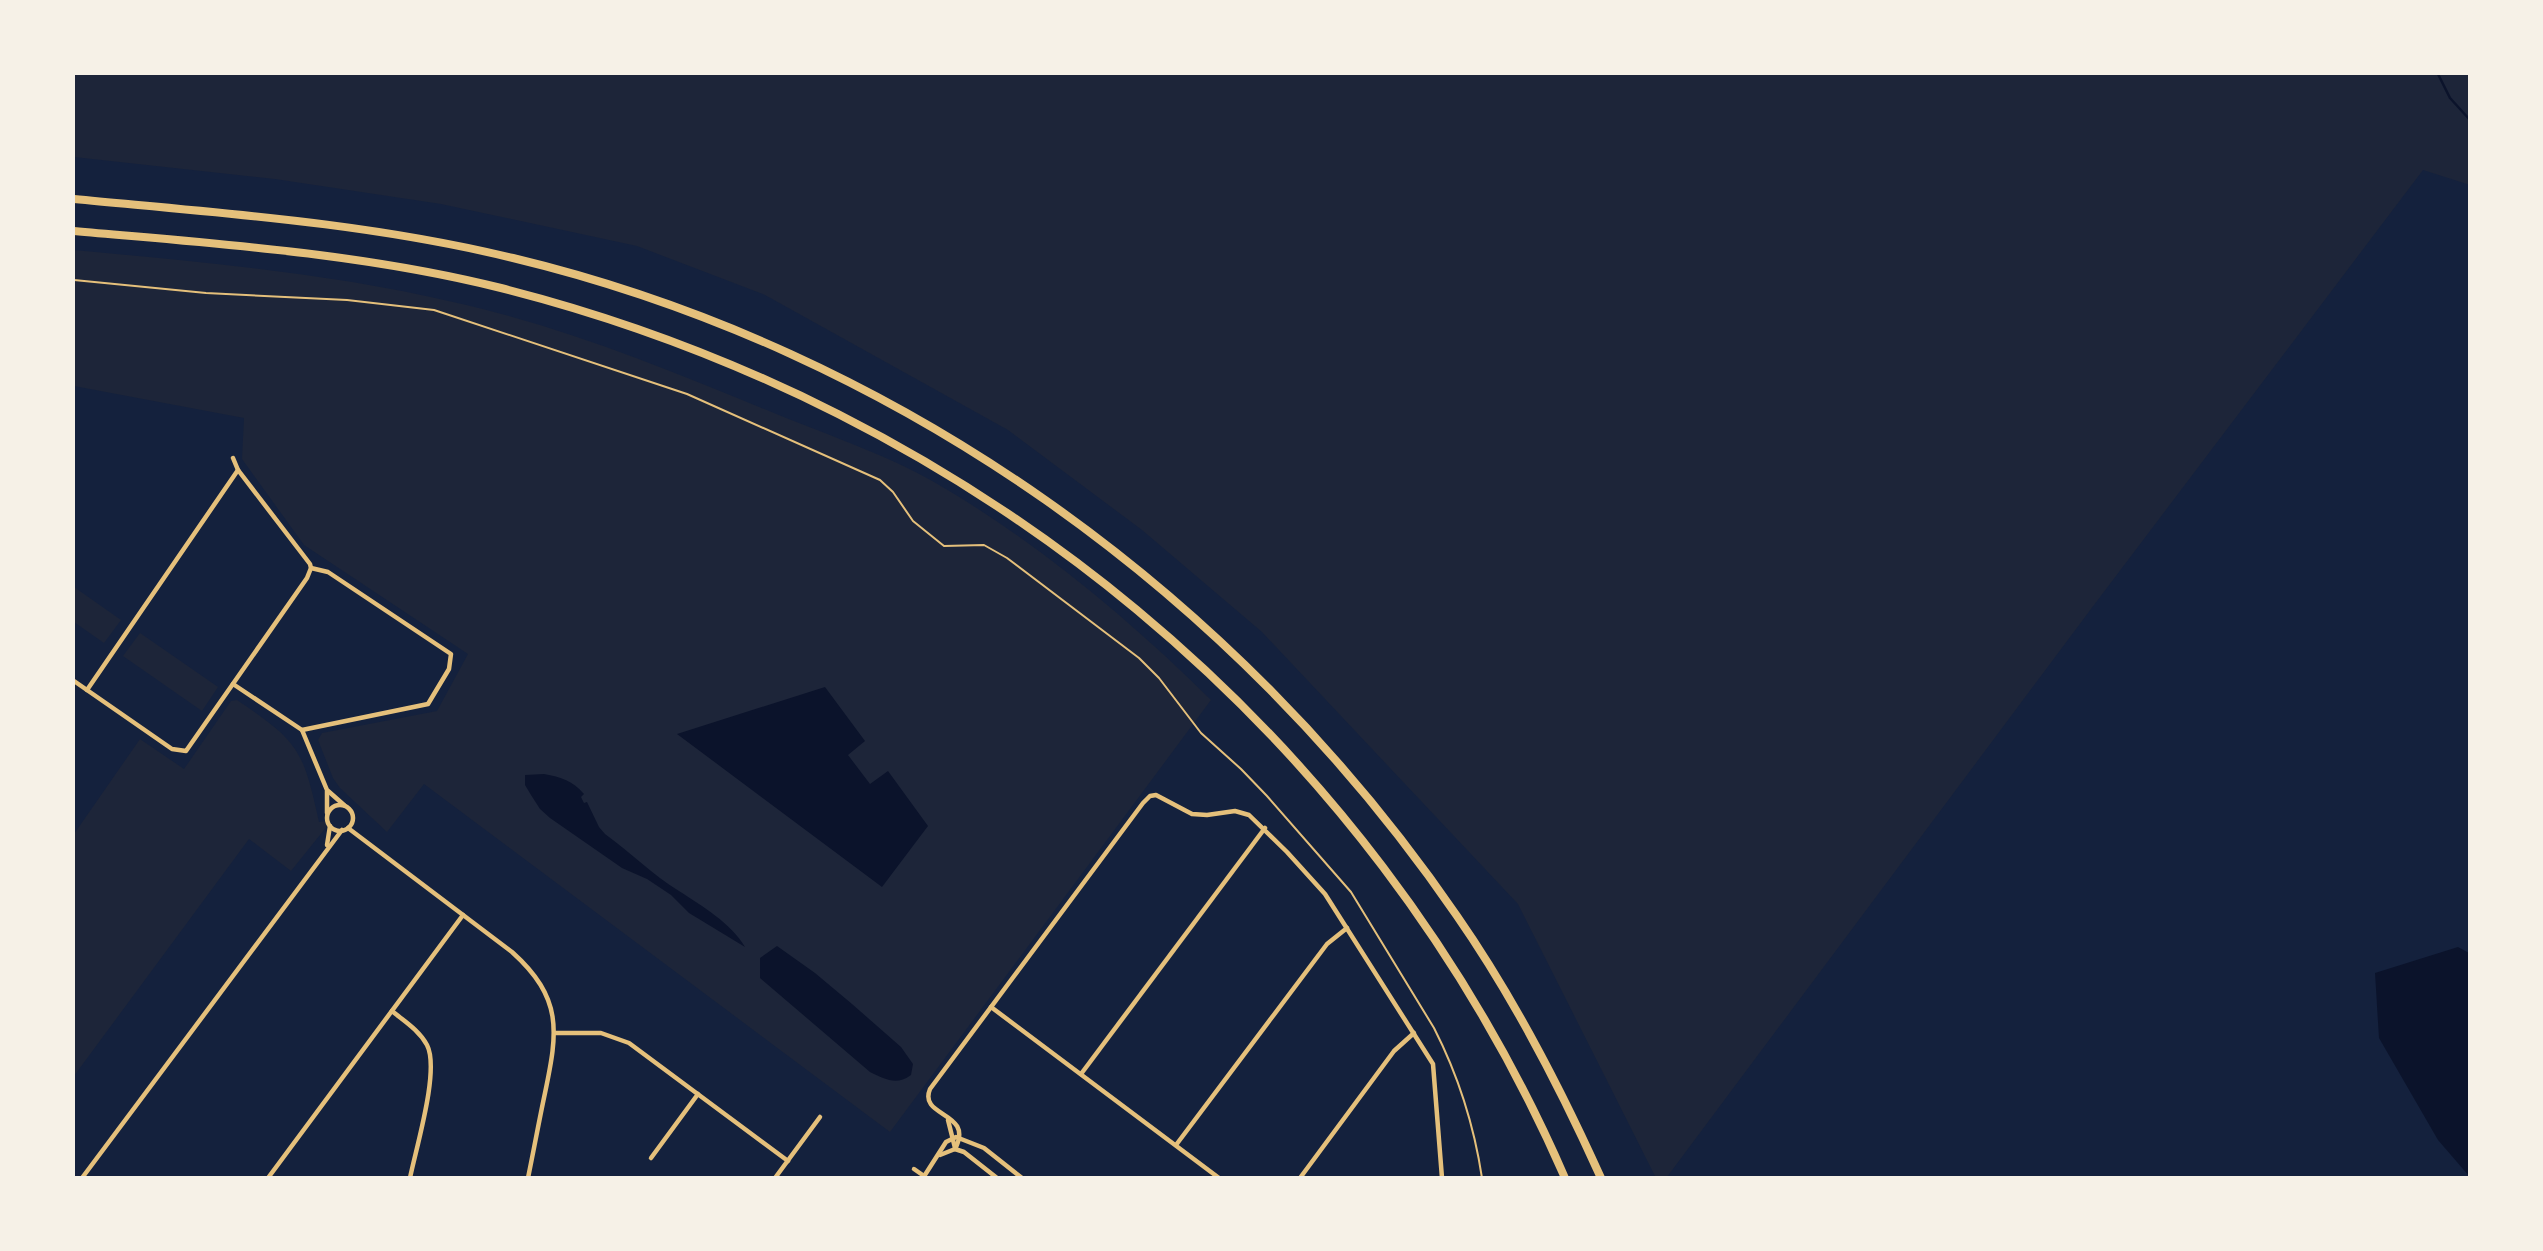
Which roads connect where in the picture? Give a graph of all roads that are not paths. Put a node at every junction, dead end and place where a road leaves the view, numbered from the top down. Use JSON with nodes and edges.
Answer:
{"nodes":[{"id":1,"x":74,"y":199,"type":"edge"},
{"id":2,"x":74,"y":230,"type":"edge"},
{"id":3,"x":233,"y":458,"type":"dead end"},
{"id":4,"x":238,"y":470,"type":"junction"},
{"id":5,"x":311,"y":568,"type":"junction"},
{"id":6,"x":74,"y":681,"type":"edge"},
{"id":7,"x":233,"y":684,"type":"junction"},
{"id":8,"x":86,"y":690,"type":"junction"},
{"id":9,"x":302,"y":730,"type":"junction"},
{"id":10,"x":327,"y":790,"type":"junction"},
{"id":11,"x":344,"y":805,"type":"junction"},
{"id":12,"x":327,"y":816,"type":"junction"},
{"id":13,"x":330,"y":826,"type":"junction"},
{"id":14,"x":348,"y":828,"type":"junction"},
{"id":15,"x":1265,"y":828,"type":"junction"},
{"id":16,"x":342,"y":831,"type":"junction"},
{"id":17,"x":326,"y":849,"type":"junction"},
{"id":18,"x":463,"y":915,"type":"junction"},
{"id":19,"x":1346,"y":928,"type":"junction"},
{"id":20,"x":991,"y":1007,"type":"junction"},
{"id":21,"x":392,"y":1011,"type":"junction"},
{"id":22,"x":555,"y":1033,"type":"junction"},
{"id":23,"x":1414,"y":1033,"type":"junction"},
{"id":24,"x":1081,"y":1074,"type":"junction"},
{"id":25,"x":698,"y":1094,"type":"junction"},
{"id":26,"x":821,"y":1117,"type":"dead end"},
{"id":27,"x":947,"y":1118,"type":"junction"},
{"id":28,"x":961,"y":1137,"type":"junction"},
{"id":29,"x":953,"y":1138,"type":"junction"},
{"id":30,"x":1176,"y":1145,"type":"junction"},
{"id":31,"x":955,"y":1149,"type":"junction"},
{"id":32,"x":939,"y":1156,"type":"junction"},
{"id":33,"x":651,"y":1158,"type":"dead end"},
{"id":34,"x":788,"y":1161,"type":"junction"},
{"id":35,"x":914,"y":1169,"type":"dead end"},
{"id":36,"x":923,"y":1177,"type":"edge"},
{"id":37,"x":82,"y":1178,"type":"edge"},
{"id":38,"x":268,"y":1178,"type":"edge"},
{"id":39,"x":410,"y":1178,"type":"edge"},
{"id":40,"x":528,"y":1178,"type":"edge"},
{"id":41,"x":775,"y":1178,"type":"edge"},
{"id":42,"x":997,"y":1178,"type":"edge"},
{"id":43,"x":1022,"y":1178,"type":"edge"},
{"id":44,"x":1219,"y":1178,"type":"edge"},
{"id":45,"x":1300,"y":1178,"type":"edge"},
{"id":46,"x":1442,"y":1178,"type":"edge"},
{"id":47,"x":1565,"y":1178,"type":"edge"},
{"id":48,"x":1601,"y":1178,"type":"edge"}],
"edges":[{"from":1,"to":48,"type":"highway"},
{"from":2,"to":47,"type":"highway"},
{"from":3,"to":4,"type":"street"},
{"from":4,"to":5,"type":"street"},
{"from":4,"to":8,"type":"street"},
{"from":5,"to":7,"type":"street"},
{"from":5,"to":9,"type":"street"},
{"from":6,"to":8,"type":"street"},
{"from":7,"to":8,"type":"street"},
{"from":7,"to":9,"type":"street"},
{"from":9,"to":10,"type":"street"},
{"from":10,"to":11,"type":"street"},
{"from":10,"to":12,"type":"street"},
{"from":11,"to":12,"type":"street"},
{"from":11,"to":14,"type":"street"},
{"from":12,"to":13,"type":"street"},
{"from":13,"to":16,"type":"street"},
{"from":13,"to":17,"type":"street"},
{"from":14,"to":16,"type":"street"},
{"from":14,"to":18,"type":"street"},
{"from":15,"to":19,"type":"street"},
{"from":15,"to":20,"type":"street"},
{"from":15,"to":24,"type":"street"},
{"from":16,"to":17,"type":"street"},
{"from":17,"to":37,"type":"street"},
{"from":18,"to":21,"type":"street"},
{"from":18,"to":22,"type":"street"},
{"from":19,"to":23,"type":"street"},
{"from":19,"to":30,"type":"street"},
{"from":20,"to":24,"type":"street"},
{"from":20,"to":27,"type":"street"},
{"from":21,"to":38,"type":"street"},
{"from":21,"to":39,"type":"street"},
{"from":22,"to":25,"type":"street"},
{"from":22,"to":40,"type":"street"},
{"from":23,"to":45,"type":"street"},
{"from":23,"to":46,"type":"street"},
{"from":24,"to":30,"type":"street"},
{"from":25,"to":33,"type":"street"},
{"from":25,"to":34,"type":"street"},
{"from":26,"to":34,"type":"street"},
{"from":27,"to":28,"type":"street"},
{"from":27,"to":29,"type":"street"},
{"from":28,"to":29,"type":"street"},
{"from":28,"to":31,"type":"street"},
{"from":28,"to":43,"type":"street"},
{"from":29,"to":31,"type":"street"},
{"from":29,"to":32,"type":"street"},
{"from":30,"to":44,"type":"street"},
{"from":31,"to":32,"type":"street"},
{"from":31,"to":42,"type":"street"},
{"from":32,"to":36,"type":"street"},
{"from":34,"to":41,"type":"street"},
{"from":35,"to":36,"type":"street"}]}
